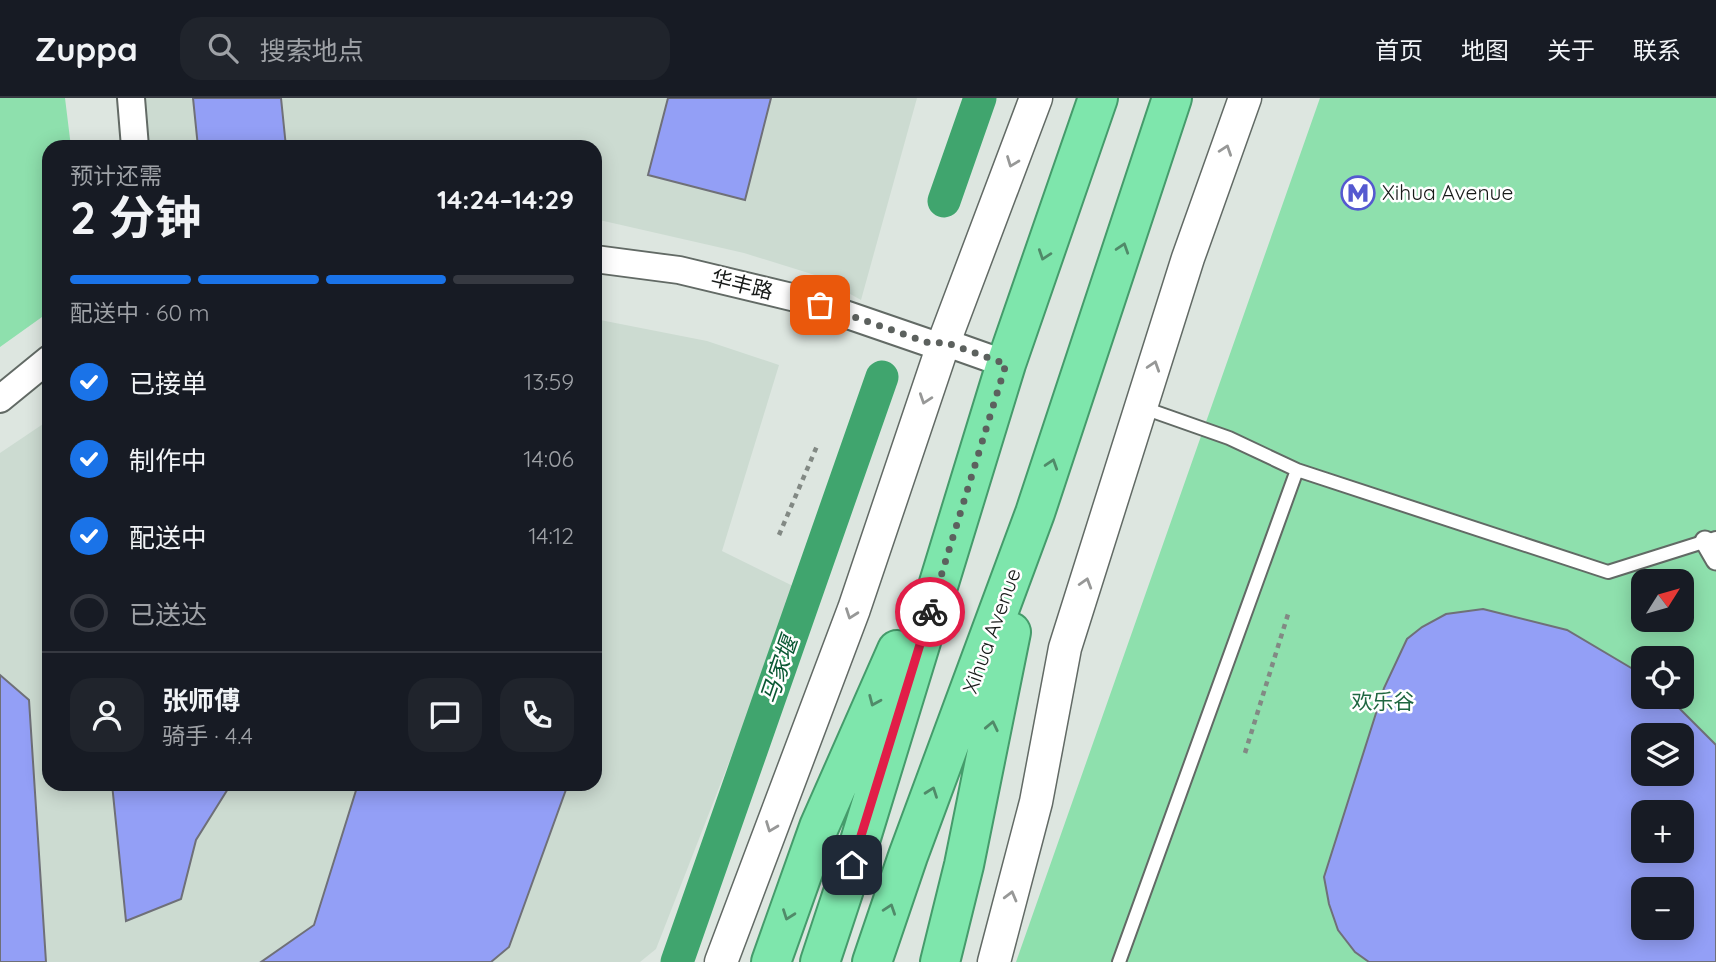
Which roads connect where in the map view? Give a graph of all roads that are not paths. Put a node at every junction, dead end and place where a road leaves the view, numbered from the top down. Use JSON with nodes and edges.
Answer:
{"nodes":[{"id":1,"x":131,"y":98,"type":"edge"},
{"id":2,"x":1035,"y":98,"type":"edge"},
{"id":3,"x":1098,"y":98,"type":"edge"},
{"id":4,"x":1172,"y":98,"type":"edge"},
{"id":5,"x":1185,"y":98,"type":"edge"},
{"id":6,"x":1245,"y":98,"type":"edge"},
{"id":7,"x":134,"y":140,"type":"edge"},
{"id":8,"x":1156,"y":146,"type":"junction"},
{"id":9,"x":602,"y":260,"type":"edge"},
{"id":10,"x":944,"y":342,"type":"junction"},
{"id":11,"x":1006,"y":364,"type":"junction"},
{"id":12,"x":42,"y":365,"type":"edge"},
{"id":13,"x":0,"y":399,"type":"edge"},
{"id":14,"x":1141,"y":407,"type":"junction"},
{"id":15,"x":1297,"y":470,"type":"junction"},
{"id":16,"x":970,"y":481,"type":"junction"},
{"id":17,"x":1035,"y":513,"type":"junction"},
{"id":18,"x":1710,"y":539,"type":"edge"},
{"id":19,"x":1716,"y":560,"type":"edge"},
{"id":20,"x":721,"y":962,"type":"edge"},
{"id":21,"x":771,"y":962,"type":"edge"},
{"id":22,"x":820,"y":962,"type":"edge"},
{"id":23,"x":872,"y":962,"type":"edge"},
{"id":24,"x":940,"y":962,"type":"edge"},
{"id":25,"x":994,"y":962,"type":"edge"},
{"id":26,"x":1119,"y":962,"type":"edge"}],
"edges":[{"from":1,"to":7,"type":"street"},
{"from":2,"to":10,"type":"street","one_way":true},
{"from":3,"to":11,"type":"highway","one_way":true},
{"from":4,"to":8,"type":"highway","name":"Xihua Avenue"},
{"from":5,"to":8,"type":"street"},
{"from":14,"to":6,"type":"street","one_way":true},
{"from":17,"to":8,"type":"highway","name":"Xihua Avenue","one_way":true},
{"from":9,"to":10,"type":"street","name":"华丰路"},
{"from":10,"to":11,"type":"street","name":"华丰路"},
{"from":10,"to":20,"type":"street","one_way":true},
{"from":11,"to":16,"type":"highway"},
{"from":12,"to":13,"type":"street"},
{"from":14,"to":15,"type":"lane"},
{"from":25,"to":14,"type":"street","one_way":true},
{"from":15,"to":18,"type":"lane"},
{"from":15,"to":26,"type":"lane"},
{"from":16,"to":21,"type":"highway","one_way":true},
{"from":16,"to":22,"type":"highway"},
{"from":23,"to":17,"type":"highway","name":"Xihua Avenue","one_way":true},
{"from":24,"to":17,"type":"highway","one_way":true},
{"from":18,"to":19,"type":"street"}]}
